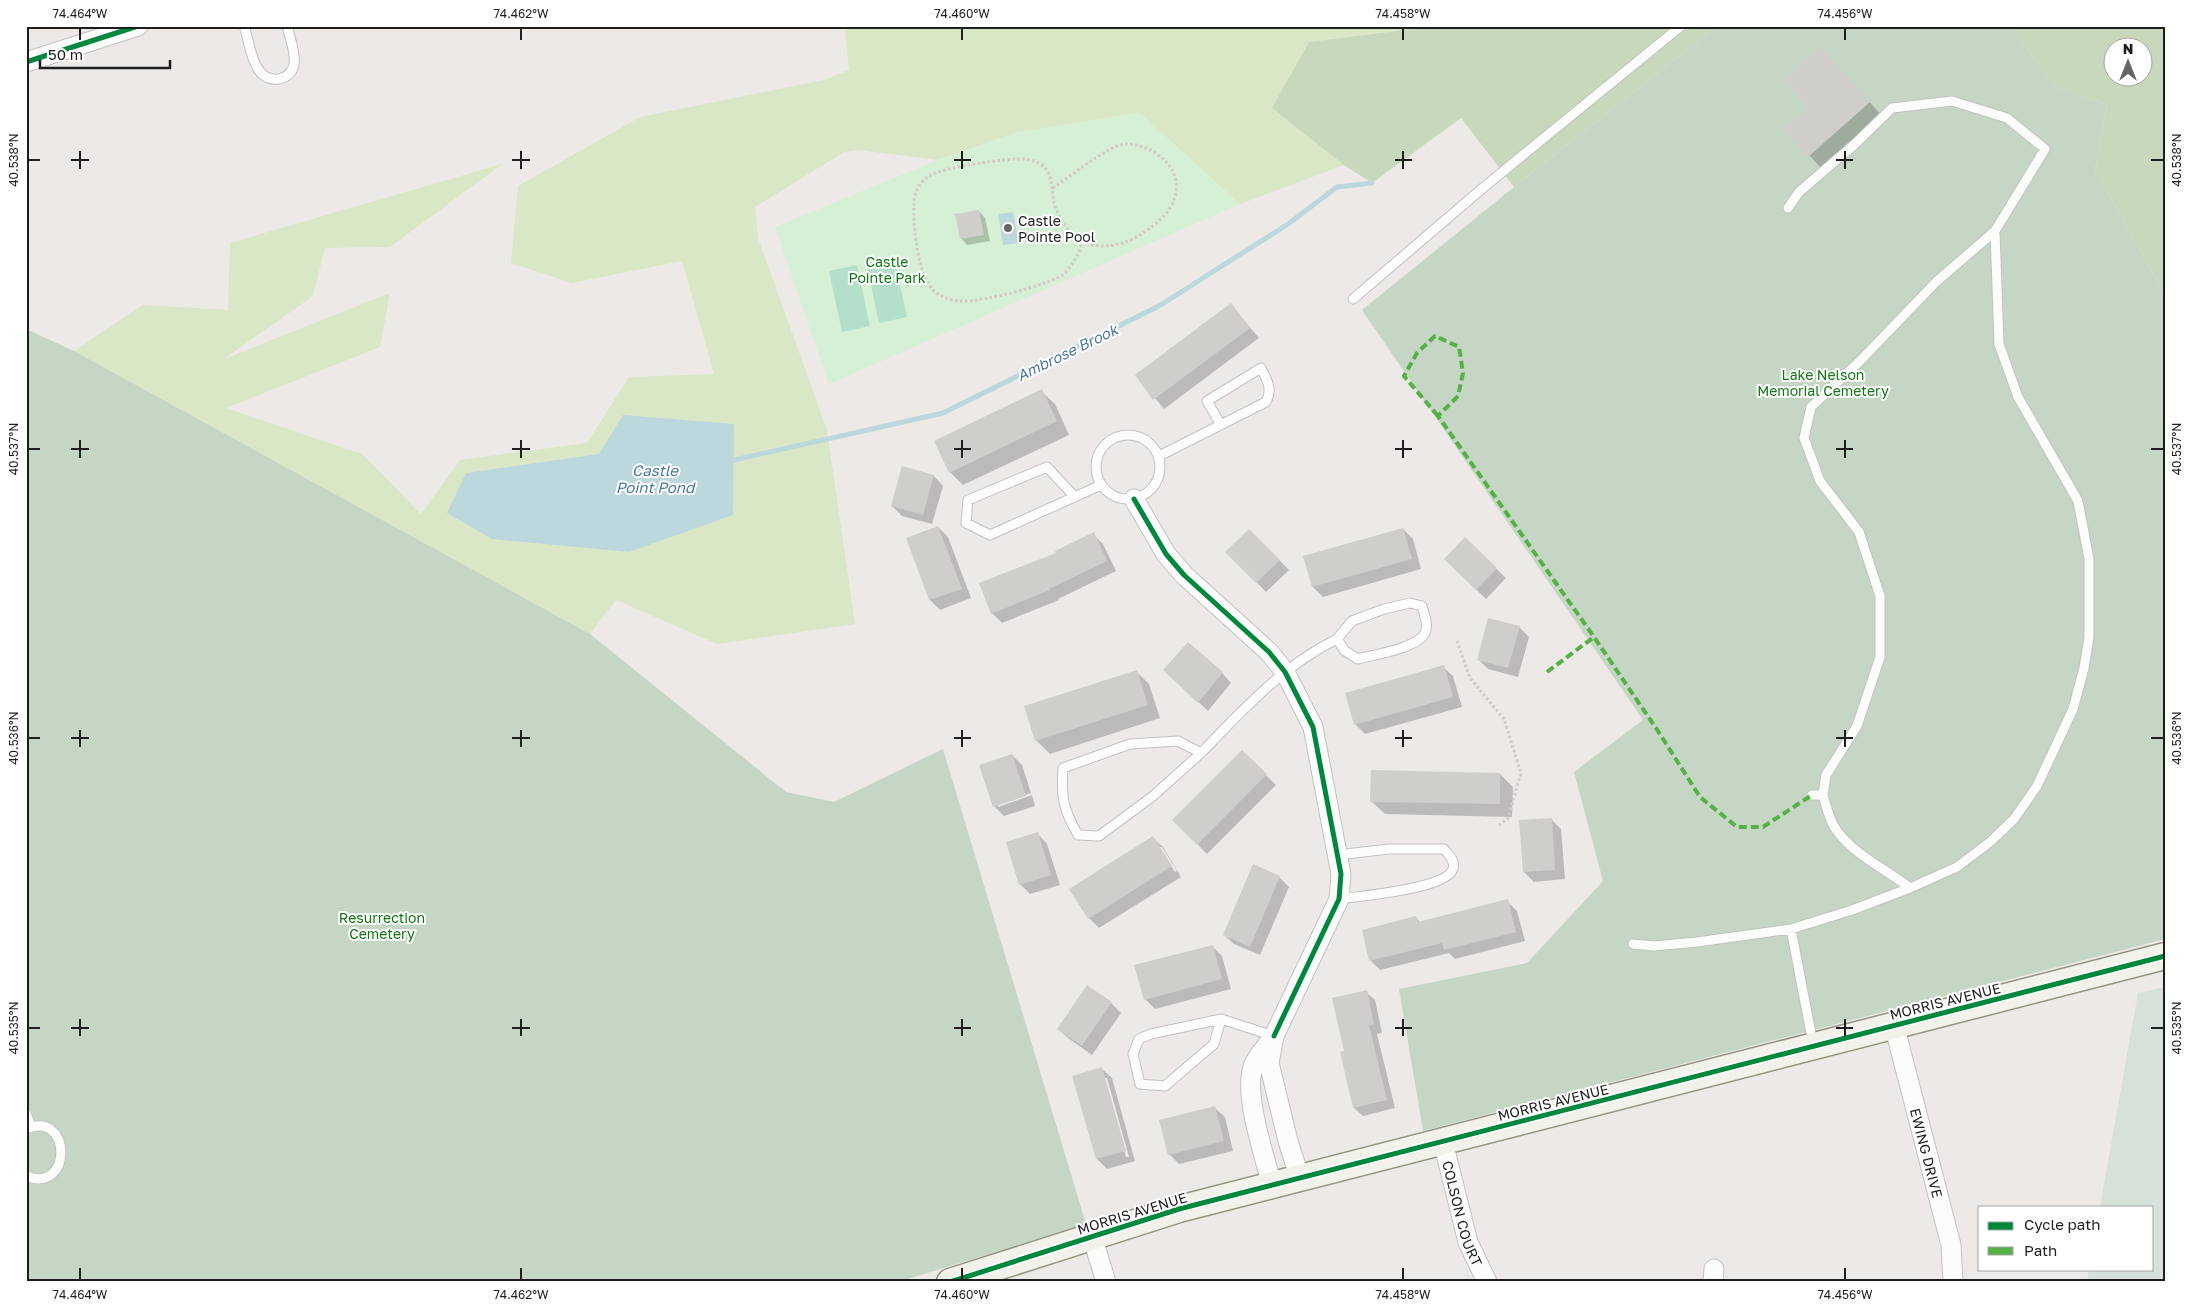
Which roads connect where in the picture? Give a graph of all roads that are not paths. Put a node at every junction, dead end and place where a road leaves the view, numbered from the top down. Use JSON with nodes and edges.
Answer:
{"nodes":[{"id":1,"x":138,"y":26,"type":"edge"},
{"id":2,"x":244,"y":26,"type":"edge"},
{"id":3,"x":287,"y":26,"type":"edge"},
{"id":4,"x":1681,"y":26,"type":"edge"},
{"id":5,"x":26,"y":62,"type":"edge"},
{"id":6,"x":1788,"y":208,"type":"dead end"},
{"id":7,"x":1995,"y":231,"type":"junction"},
{"id":8,"x":1353,"y":299,"type":"dead end"},
{"id":9,"x":1221,"y":425,"type":"junction"},
{"id":10,"x":1159,"y":456,"type":"junction"},
{"id":11,"x":1101,"y":485,"type":"junction"},
{"id":12,"x":1075,"y":497,"type":"junction"},
{"id":13,"x":1134,"y":499,"type":"junction"},
{"id":14,"x":1337,"y":639,"type":"junction"},
{"id":15,"x":1285,"y":672,"type":"junction"},
{"id":16,"x":1201,"y":753,"type":"junction"},
{"id":17,"x":1812,"y":795,"type":"dead end"},
{"id":18,"x":1823,"y":795,"type":"junction"},
{"id":19,"x":1336,"y":855,"type":"junction"},
{"id":20,"x":1910,"y":888,"type":"junction"},
{"id":21,"x":1340,"y":899,"type":"junction"},
{"id":22,"x":1791,"y":929,"type":"junction"},
{"id":23,"x":1633,"y":944,"type":"dead end"},
{"id":24,"x":2165,"y":956,"type":"edge"},
{"id":25,"x":1221,"y":1019,"type":"junction"},
{"id":26,"x":1894,"y":1025,"type":"junction"},
{"id":27,"x":1274,"y":1036,"type":"junction"},
{"id":28,"x":1813,"y":1046,"type":"junction"},
{"id":29,"x":26,"y":1113,"type":"edge"},
{"id":30,"x":28,"y":1128,"type":"edge"},
{"id":31,"x":1443,"y":1142,"type":"junction"},
{"id":32,"x":26,"y":1176,"type":"edge"},
{"id":33,"x":1300,"y":1179,"type":"junction"},
{"id":34,"x":1272,"y":1186,"type":"junction"},
{"id":35,"x":1092,"y":1236,"type":"junction"},
{"id":36,"x":950,"y":1282,"type":"edge"},
{"id":37,"x":1106,"y":1282,"type":"edge"},
{"id":38,"x":1487,"y":1282,"type":"edge"},
{"id":39,"x":1953,"y":1282,"type":"edge"}],
"edges":[{"from":1,"to":5,"type":"street"},
{"from":2,"to":3,"type":"lane"},
{"from":4,"to":8,"type":"lane"},
{"from":6,"to":7,"type":"lane"},
{"from":7,"to":18,"type":"lane"},
{"from":7,"to":20,"type":"lane"},
{"from":9,"to":9,"type":"lane"},
{"from":9,"to":10,"type":"lane"},
{"from":10,"to":11,"type":"lane"},
{"from":10,"to":13,"type":"lane"},
{"from":11,"to":12,"type":"lane"},
{"from":11,"to":13,"type":"lane"},
{"from":12,"to":12,"type":"lane"},
{"from":13,"to":15,"type":"street"},
{"from":14,"to":14,"type":"lane"},
{"from":14,"to":15,"type":"lane"},
{"from":15,"to":16,"type":"lane"},
{"from":15,"to":19,"type":"street"},
{"from":16,"to":16,"type":"lane"},
{"from":17,"to":18,"type":"lane"},
{"from":18,"to":20,"type":"lane"},
{"from":19,"to":21,"type":"street"},
{"from":19,"to":21,"type":"lane"},
{"from":20,"to":22,"type":"lane"},
{"from":21,"to":27,"type":"street"},
{"from":22,"to":23,"type":"lane"},
{"from":22,"to":28,"type":"lane"},
{"from":24,"to":26,"type":"street","name":"MORRIS AVENUE"},
{"from":25,"to":25,"type":"lane"},
{"from":25,"to":27,"type":"lane"},
{"from":26,"to":28,"type":"street","name":"MORRIS AVENUE"},
{"from":26,"to":39,"type":"street","name":"EWING DRIVE"},
{"from":27,"to":33,"type":"street"},
{"from":27,"to":34,"type":"street"},
{"from":28,"to":31,"type":"street","name":"MORRIS AVENUE"},
{"from":29,"to":30,"type":"lane"},
{"from":30,"to":32,"type":"lane"},
{"from":31,"to":33,"type":"street","name":"MORRIS AVENUE"},
{"from":31,"to":38,"type":"street","name":"COLSON COURT"},
{"from":33,"to":34,"type":"street","name":"MORRIS AVENUE"},
{"from":34,"to":35,"type":"street","name":"MORRIS AVENUE"},
{"from":35,"to":36,"type":"street","name":"MORRIS AVENUE"},
{"from":35,"to":37,"type":"street"}]}
